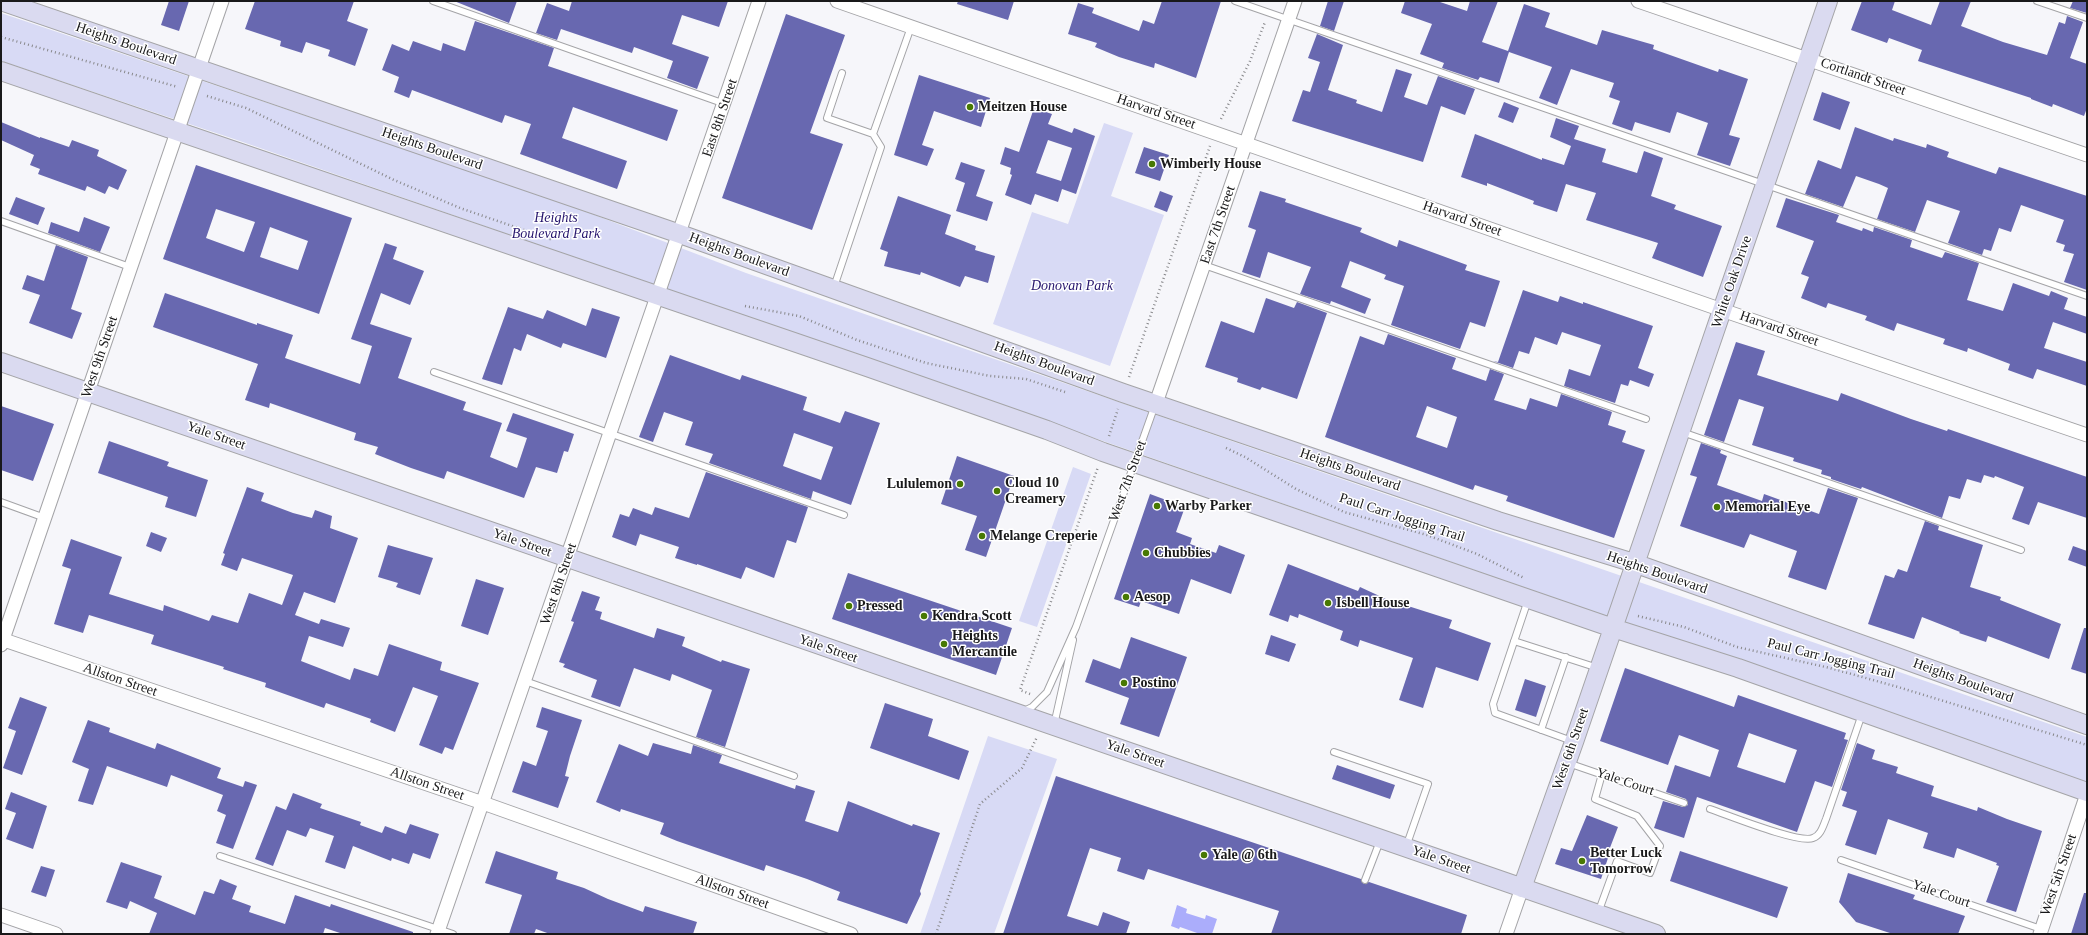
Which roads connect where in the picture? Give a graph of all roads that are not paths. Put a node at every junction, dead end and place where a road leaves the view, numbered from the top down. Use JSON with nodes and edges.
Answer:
{"nodes":[{"id":1,"x":1,"y":1,"type":"edge"},
{"id":2,"x":222,"y":1,"type":"edge"},
{"id":3,"x":434,"y":1,"type":"edge"},
{"id":4,"x":759,"y":1,"type":"edge"},
{"id":5,"x":837,"y":1,"type":"edge"},
{"id":6,"x":1235,"y":1,"type":"edge"},
{"id":7,"x":1295,"y":1,"type":"edge"},
{"id":8,"x":1638,"y":1,"type":"edge"},
{"id":9,"x":1828,"y":1,"type":"edge"},
{"id":10,"x":2037,"y":1,"type":"edge"},
{"id":11,"x":2087,"y":18,"type":"edge"},
{"id":12,"x":1290,"y":20,"type":"junction"},
{"id":13,"x":911,"y":27,"type":"junction"},
{"id":14,"x":1808,"y":59,"type":"junction"},
{"id":15,"x":198,"y":68,"type":"junction"},
{"id":16,"x":1,"y":71,"type":"edge"},
{"id":17,"x":842,"y":73,"type":"dead end"},
{"id":18,"x":725,"y":104,"type":"junction"},
{"id":19,"x":177,"y":130,"type":"junction"},
{"id":20,"x":873,"y":134,"type":"junction"},
{"id":21,"x":1246,"y":144,"type":"junction"},
{"id":22,"x":2087,"y":155,"type":"edge"},
{"id":23,"x":1765,"y":183,"type":"junction"},
{"id":24,"x":1,"y":221,"type":"edge"},
{"id":25,"x":680,"y":234,"type":"junction"},
{"id":26,"x":1204,"y":266,"type":"junction"},
{"id":27,"x":130,"y":267,"type":"junction"},
{"id":28,"x":833,"y":289,"type":"junction"},
{"id":29,"x":659,"y":296,"type":"junction"},
{"id":30,"x":2087,"y":296,"type":"edge"},
{"id":31,"x":1722,"y":310,"type":"junction"},
{"id":32,"x":1,"y":362,"type":"edge"},
{"id":33,"x":434,"y":372,"type":"dead end"},
{"id":34,"x":88,"y":392,"type":"junction"},
{"id":35,"x":1156,"y":403,"type":"junction"},
{"id":36,"x":1646,"y":419,"type":"dead end"},
{"id":37,"x":1680,"y":431,"type":"junction"},
{"id":38,"x":611,"y":434,"type":"junction"},
{"id":39,"x":2087,"y":435,"type":"edge"},
{"id":40,"x":1135,"y":462,"type":"junction"},
{"id":41,"x":1,"y":502,"type":"edge"},
{"id":42,"x":844,"y":515,"type":"dead end"},
{"id":43,"x":45,"y":518,"type":"junction"},
{"id":44,"x":2021,"y":550,"type":"dead end"},
{"id":45,"x":567,"y":559,"type":"junction"},
{"id":46,"x":1634,"y":563,"type":"junction"},
{"id":47,"x":1529,"y":598,"type":"junction"},
{"id":48,"x":1076,"y":627,"type":"junction"},
{"id":49,"x":1613,"y":628,"type":"junction"},
{"id":50,"x":1514,"y":641,"type":"junction"},
{"id":51,"x":2,"y":642,"type":"edge"},
{"id":52,"x":1566,"y":657,"type":"junction"},
{"id":53,"x":1599,"y":668,"type":"junction"},
{"id":54,"x":525,"y":681,"type":"junction"},
{"id":55,"x":1862,"y":712,"type":"junction"},
{"id":56,"x":1017,"y":714,"type":"junction"},
{"id":57,"x":2087,"y":725,"type":"edge"},
{"id":58,"x":1053,"y":726,"type":"junction"},
{"id":59,"x":1541,"y":730,"type":"junction"},
{"id":60,"x":1574,"y":742,"type":"junction"},
{"id":61,"x":1334,"y":752,"type":"dead end"},
{"id":62,"x":1567,"y":762,"type":"junction"},
{"id":63,"x":1602,"y":774,"type":"junction"},
{"id":64,"x":794,"y":776,"type":"dead end"},
{"id":65,"x":2087,"y":793,"type":"edge"},
{"id":66,"x":482,"y":803,"type":"junction"},
{"id":67,"x":1684,"y":803,"type":"dead end"},
{"id":68,"x":1710,"y":809,"type":"dead end"},
{"id":69,"x":1380,"y":839,"type":"junction"},
{"id":70,"x":1406,"y":848,"type":"junction"},
{"id":71,"x":220,"y":856,"type":"dead end"},
{"id":72,"x":1841,"y":860,"type":"dead end"},
{"id":73,"x":1365,"y":880,"type":"dead end"},
{"id":74,"x":1522,"y":888,"type":"junction"},
{"id":75,"x":1598,"y":914,"type":"junction"},
{"id":76,"x":1,"y":915,"type":"edge"},
{"id":77,"x":438,"y":931,"type":"edge"},
{"id":78,"x":2040,"y":931,"type":"edge"},
{"id":79,"x":56,"y":934,"type":"edge"},
{"id":80,"x":453,"y":934,"type":"edge"},
{"id":81,"x":851,"y":934,"type":"edge"},
{"id":82,"x":1506,"y":934,"type":"edge"},
{"id":83,"x":1656,"y":934,"type":"edge"}],
"edges":[{"from":1,"to":15,"type":"main road","name":"Heights Boulevard"},
{"from":2,"to":15,"type":"street","name":"West 9th Street"},
{"from":3,"to":18,"type":"lane"},
{"from":4,"to":18,"type":"street","name":"East 8th Street"},
{"from":5,"to":13,"type":"street","name":"Harvard Street"},
{"from":6,"to":12,"type":"lane"},
{"from":7,"to":12,"type":"street","name":"East 7th Street"},
{"from":8,"to":14,"type":"street","name":"Cortlandt Street"},
{"from":9,"to":14,"type":"main road","name":"White Oak Drive"},
{"from":10,"to":11,"type":"lane"},
{"from":12,"to":21,"type":"street","name":"East 7th Street"},
{"from":12,"to":23,"type":"lane"},
{"from":13,"to":20,"type":"lane"},
{"from":13,"to":21,"type":"street","name":"Harvard Street"},
{"from":14,"to":22,"type":"street","name":"Cortlandt Street"},
{"from":14,"to":23,"type":"main road","name":"White Oak Drive"},
{"from":15,"to":19,"type":"street","name":"West 9th Street"},
{"from":15,"to":25,"type":"main road","name":"Heights Boulevard"},
{"from":16,"to":19,"type":"main road"},
{"from":17,"to":20,"type":"lane"},
{"from":18,"to":25,"type":"street","name":"East 8th Street"},
{"from":19,"to":27,"type":"street","name":"West 9th Street"},
{"from":19,"to":29,"type":"main road"},
{"from":20,"to":28,"type":"lane"},
{"from":21,"to":26,"type":"street","name":"East 7th Street"},
{"from":21,"to":31,"type":"street","name":"Harvard Street"},
{"from":23,"to":30,"type":"lane"},
{"from":23,"to":31,"type":"main road","name":"White Oak Drive"},
{"from":24,"to":27,"type":"lane"},
{"from":25,"to":28,"type":"main road","name":"Heights Boulevard"},
{"from":25,"to":29,"type":"street","name":"West 8th Street"},
{"from":26,"to":35,"type":"street","name":"East 7th Street"},
{"from":26,"to":36,"type":"lane"},
{"from":27,"to":34,"type":"street","name":"West 9th Street"},
{"from":28,"to":35,"type":"main road","name":"Heights Boulevard"},
{"from":29,"to":38,"type":"street","name":"West 8th Street"},
{"from":29,"to":40,"type":"main road"},
{"from":31,"to":37,"type":"main road","name":"White Oak Drive"},
{"from":31,"to":39,"type":"street","name":"Harvard Street"},
{"from":32,"to":34,"type":"main road","name":"Yale Street"},
{"from":33,"to":38,"type":"lane"},
{"from":34,"to":43,"type":"street","name":"West 9th Street"},
{"from":34,"to":45,"type":"main road","name":"Yale Street"},
{"from":35,"to":40,"type":"lane","name":"West 7th Street"},
{"from":35,"to":46,"type":"main road","name":"Heights Boulevard"},
{"from":37,"to":44,"type":"lane"},
{"from":37,"to":46,"type":"main road","name":"White Oak Drive"},
{"from":38,"to":42,"type":"lane"},
{"from":38,"to":45,"type":"street","name":"West 8th Street"},
{"from":40,"to":47,"type":"main road"},
{"from":40,"to":48,"type":"lane","name":"West 7th Street"},
{"from":41,"to":43,"type":"lane"},
{"from":43,"to":51,"type":"street","name":"West 9th Street"},
{"from":45,"to":54,"type":"street","name":"West 8th Street"},
{"from":45,"to":56,"type":"main road","name":"Yale Street"},
{"from":46,"to":49,"type":"main road","name":"West 6th Street"},
{"from":46,"to":57,"type":"main road","name":"Heights Boulevard"},
{"from":47,"to":49,"type":"main road"},
{"from":47,"to":50,"type":"lane"},
{"from":48,"to":56,"type":"lane","name":"West 7th Street"},
{"from":48,"to":58,"type":"lane","name":"West 7th Street"},
{"from":49,"to":53,"type":"main road","name":"West 6th Street"},
{"from":49,"to":55,"type":"main road"},
{"from":50,"to":52,"type":"lane"},
{"from":50,"to":59,"type":"lane"},
{"from":51,"to":66,"type":"street","name":"Allston Street"},
{"from":52,"to":53,"type":"lane"},
{"from":52,"to":59,"type":"lane"},
{"from":53,"to":60,"type":"main road","name":"West 6th Street"},
{"from":54,"to":64,"type":"lane"},
{"from":54,"to":66,"type":"street","name":"West 8th Street"},
{"from":55,"to":65,"type":"main road"},
{"from":55,"to":68,"type":"lane"},
{"from":56,"to":58,"type":"main road","name":"Yale Street"},
{"from":58,"to":69,"type":"main road","name":"Yale Street"},
{"from":59,"to":60,"type":"lane"},
{"from":60,"to":62,"type":"main road","name":"West 6th Street"},
{"from":61,"to":70,"type":"lane"},
{"from":62,"to":63,"type":"lane","name":"Yale Court"},
{"from":62,"to":74,"type":"main road","name":"West 6th Street"},
{"from":63,"to":67,"type":"lane","name":"Yale Court"},
{"from":63,"to":75,"type":"lane"},
{"from":65,"to":78,"type":"street","name":"West 5th Street"},
{"from":66,"to":77,"type":"street","name":"West 8th Street"},
{"from":66,"to":81,"type":"street","name":"Allston Street"},
{"from":69,"to":70,"type":"main road","name":"Yale Street"},
{"from":69,"to":73,"type":"lane"},
{"from":70,"to":74,"type":"main road","name":"Yale Street"},
{"from":71,"to":77,"type":"lane"},
{"from":72,"to":78,"type":"lane","name":"Yale Court"},
{"from":74,"to":75,"type":"main road","name":"Yale Street"},
{"from":74,"to":82,"type":"street","name":"West 6th Street"},
{"from":75,"to":83,"type":"main road","name":"Yale Street"},
{"from":76,"to":79,"type":"street"},
{"from":77,"to":80,"type":"lane"}]}
